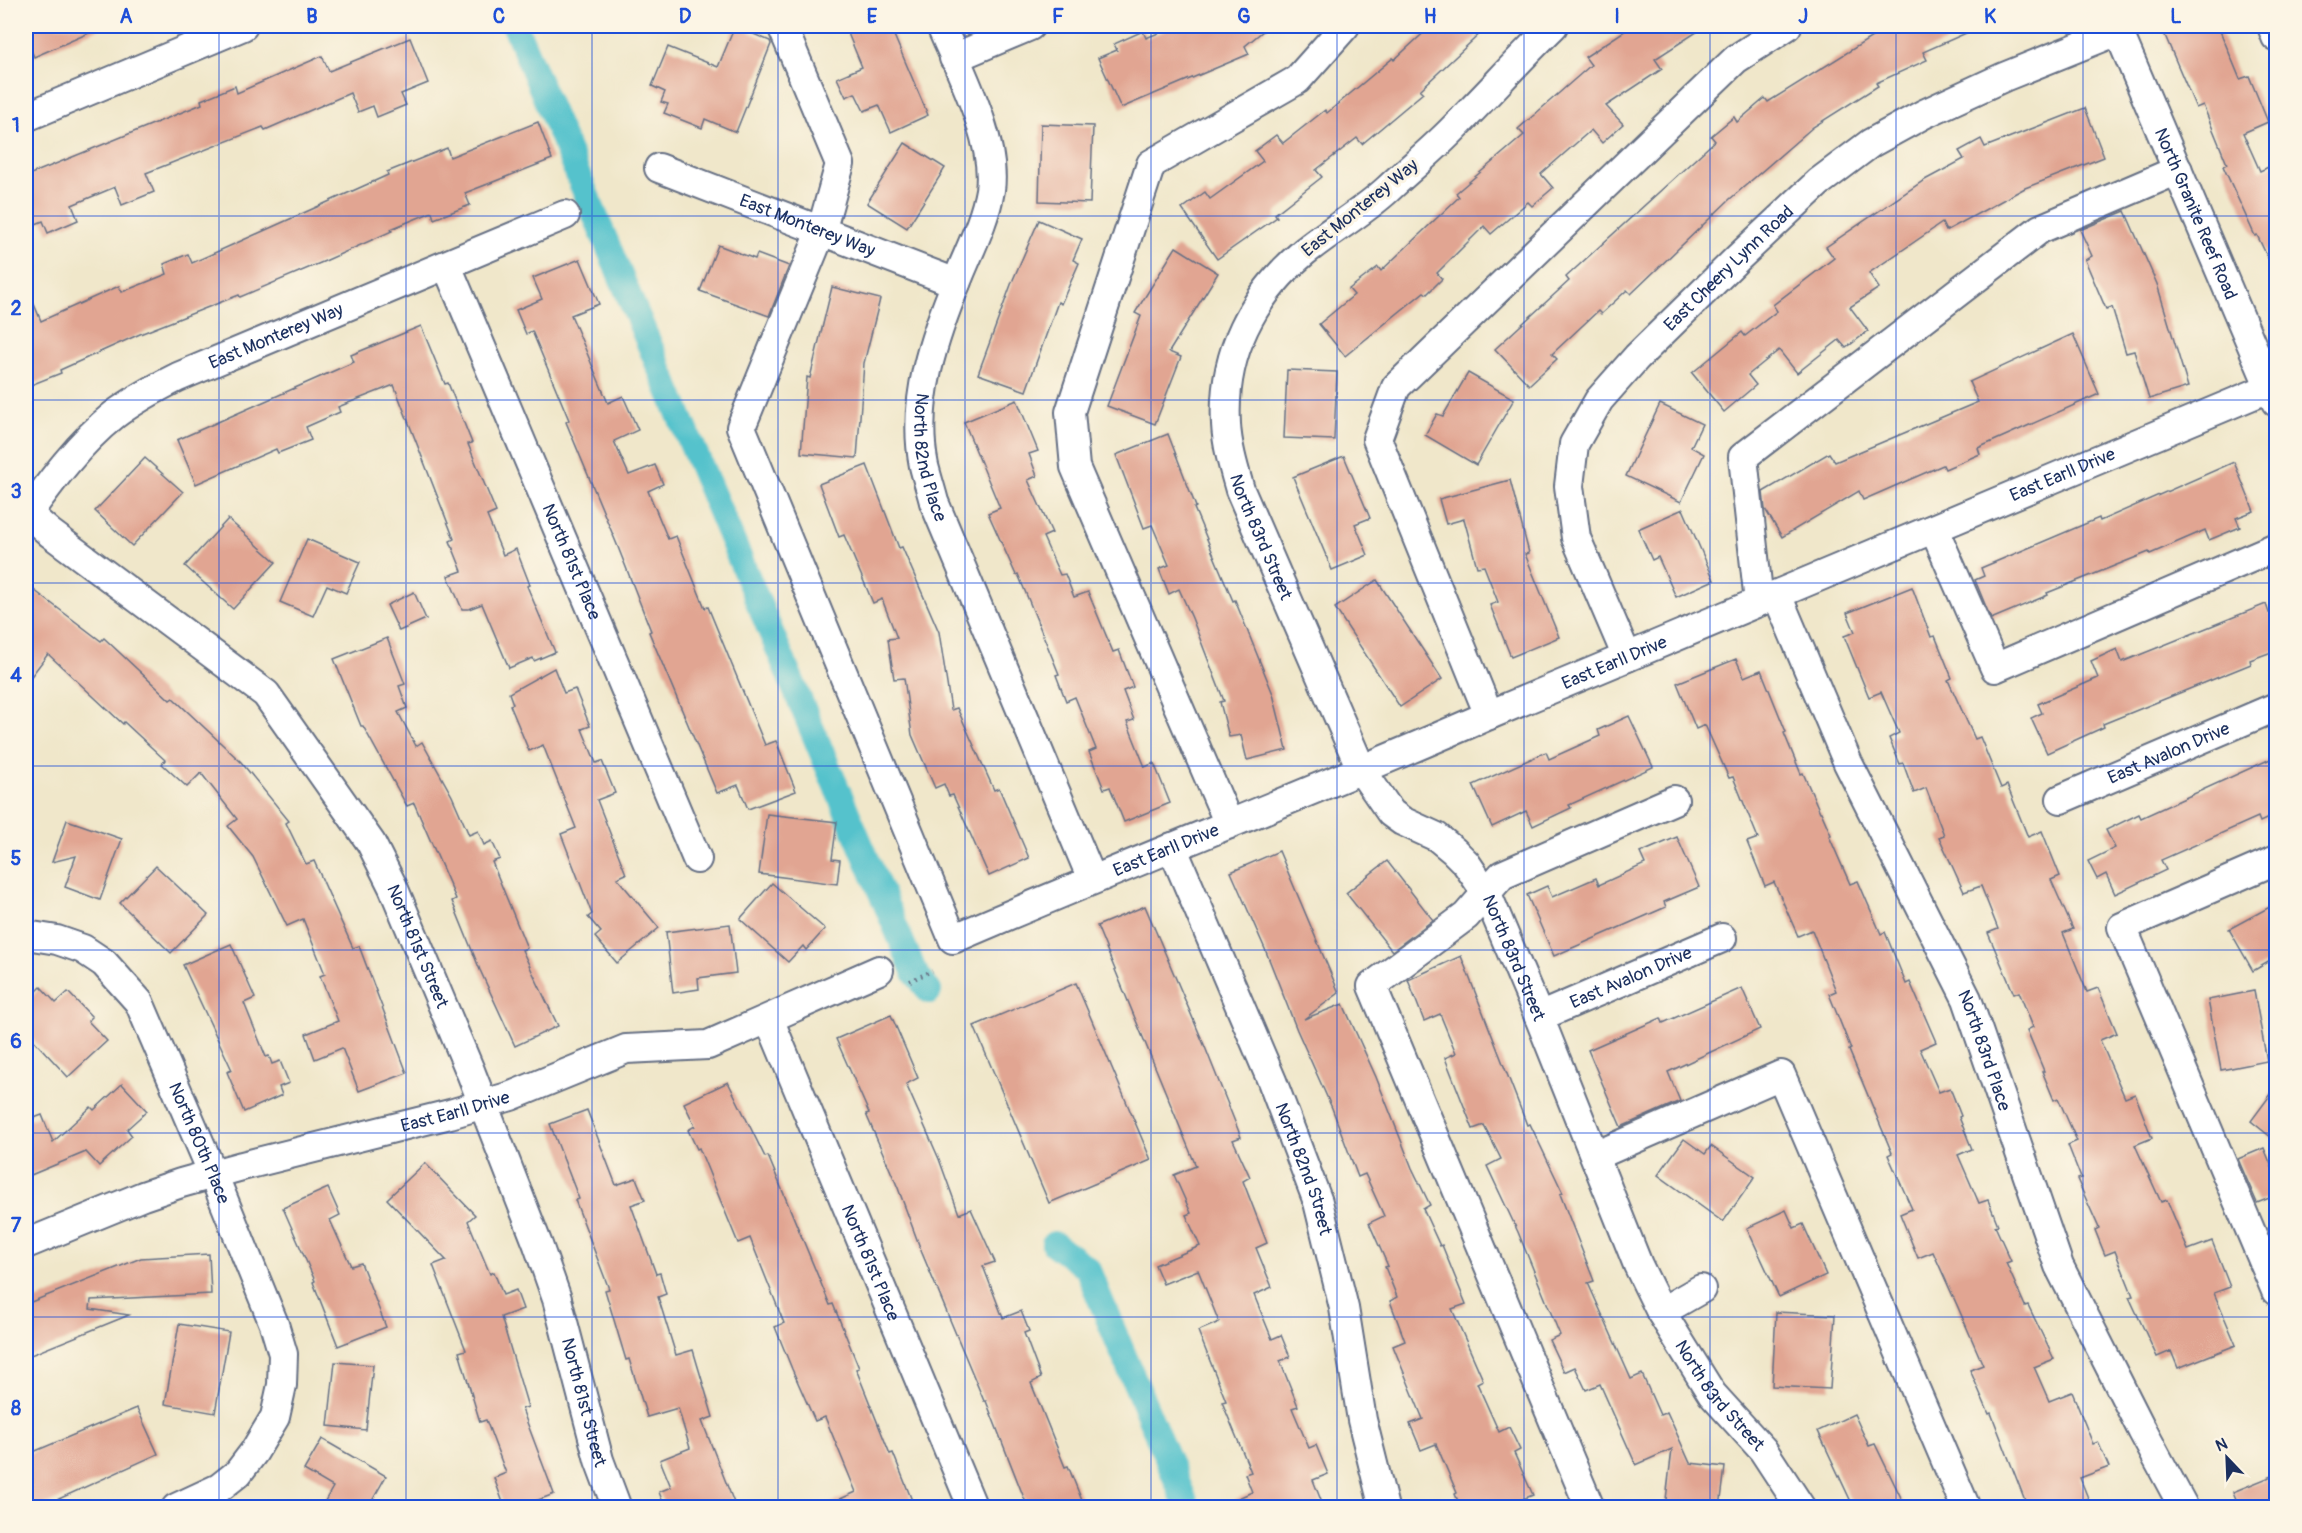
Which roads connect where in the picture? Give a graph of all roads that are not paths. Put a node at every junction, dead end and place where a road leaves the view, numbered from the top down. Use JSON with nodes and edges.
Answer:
{"nodes":[{"id":1,"x":243,"y":26,"type":"edge"},
{"id":2,"x":782,"y":26,"type":"edge"},
{"id":3,"x":941,"y":26,"type":"edge"},
{"id":4,"x":1030,"y":26,"type":"edge"},
{"id":5,"x":1345,"y":26,"type":"edge"},
{"id":6,"x":1553,"y":26,"type":"edge"},
{"id":7,"x":1787,"y":26,"type":"edge"},
{"id":8,"x":2272,"y":26,"type":"edge"},
{"id":9,"x":2117,"y":28,"type":"edge"},
{"id":10,"x":2277,"y":37,"type":"edge"},
{"id":11,"x":954,"y":58,"type":"junction"},
{"id":12,"x":26,"y":117,"type":"edge"},
{"id":13,"x":659,"y":168,"type":"dead end"},
{"id":14,"x":2178,"y":170,"type":"junction"},
{"id":15,"x":565,"y":215,"type":"dead end"},
{"id":16,"x":821,"y":232,"type":"junction"},
{"id":17,"x":447,"y":266,"type":"junction"},
{"id":18,"x":956,"y":283,"type":"junction"},
{"id":19,"x":2275,"y":392,"type":"edge"},
{"id":20,"x":1226,"y":423,"type":"joint"},
{"id":21,"x":26,"y":514,"type":"edge"},
{"id":22,"x":1934,"y":529,"type":"junction"},
{"id":23,"x":2277,"y":547,"type":"edge"},
{"id":24,"x":1768,"y":599,"type":"junction"},
{"id":25,"x":1627,"y":657,"type":"junction"},
{"id":26,"x":2277,"y":707,"type":"edge"},
{"id":27,"x":1489,"y":715,"type":"junction"},
{"id":28,"x":1362,"y":771,"type":"junction"},
{"id":29,"x":2061,"y":799,"type":"dead end"},
{"id":30,"x":1674,"y":800,"type":"dead end"},
{"id":31,"x":1229,"y":824,"type":"junction"},
{"id":32,"x":1172,"y":847,"type":"junction"},
{"id":33,"x":697,"y":859,"type":"dead end"},
{"id":34,"x":2277,"y":860,"type":"edge"},
{"id":35,"x":1092,"y":879,"type":"junction"},
{"id":36,"x":1487,"y":894,"type":"junction"},
{"id":37,"x":26,"y":935,"type":"edge"},
{"id":38,"x":1722,"y":938,"type":"dead end"},
{"id":39,"x":879,"y":970,"type":"dead end"},
{"id":40,"x":1539,"y":1017,"type":"junction"},
{"id":41,"x":769,"y":1019,"type":"junction"},
{"id":42,"x":484,"y":1104,"type":"junction"},
{"id":43,"x":1595,"y":1156,"type":"junction"},
{"id":44,"x":213,"y":1174,"type":"junction"},
{"id":45,"x":26,"y":1244,"type":"edge"},
{"id":46,"x":1701,"y":1289,"type":"dead end"},
{"id":47,"x":2277,"y":1291,"type":"edge"},
{"id":48,"x":1661,"y":1312,"type":"junction"},
{"id":49,"x":176,"y":1508,"type":"edge"},
{"id":50,"x":617,"y":1508,"type":"edge"},
{"id":51,"x":973,"y":1508,"type":"edge"},
{"id":52,"x":1384,"y":1508,"type":"edge"},
{"id":53,"x":1590,"y":1508,"type":"edge"},
{"id":54,"x":1801,"y":1508,"type":"edge"},
{"id":55,"x":1966,"y":1508,"type":"edge"},
{"id":56,"x":2184,"y":1508,"type":"edge"}],
"edges":[{"from":1,"to":12,"type":"street"},
{"from":2,"to":16,"type":"street"},
{"from":3,"to":11,"type":"street","name":"North 82nd Place"},
{"from":4,"to":11,"type":"street"},
{"from":5,"to":31,"type":"street"},
{"from":6,"to":20,"type":"street","name":"East Monterey Way"},
{"from":7,"to":27,"type":"street"},
{"from":8,"to":10,"type":"street"},
{"from":9,"to":14,"type":"street","name":"North Granite Reef Road"},
{"from":9,"to":25,"type":"street","name":"East Cheery Lynn Road"},
{"from":11,"to":18,"type":"street","name":"North 82nd Place"},
{"from":13,"to":16,"type":"street","name":"East Monterey Way"},
{"from":14,"to":19,"type":"street","name":"North Granite Reef Road"},
{"from":14,"to":24,"type":"street","name":"North 83rd Place"},
{"from":15,"to":17,"type":"street","name":"East Monterey Way"},
{"from":16,"to":18,"type":"street","name":"East Monterey Way"},
{"from":16,"to":35,"type":"street","name":"East Earll Drive"},
{"from":17,"to":21,"type":"street","name":"East Monterey Way"},
{"from":17,"to":33,"type":"street","name":"North 81st Place"},
{"from":18,"to":35,"type":"street","name":"North 82nd Place"},
{"from":19,"to":22,"type":"street","name":"East Earll Drive"},
{"from":20,"to":28,"type":"street","name":"North 83rd Street"},
{"from":21,"to":42,"type":"street","name":"North 81st Street"},
{"from":22,"to":23,"type":"street"},
{"from":22,"to":24,"type":"street","name":"East Earll Drive"},
{"from":24,"to":25,"type":"street","name":"East Earll Drive"},
{"from":24,"to":56,"type":"street","name":"North 83rd Place"},
{"from":25,"to":27,"type":"street","name":"East Earll Drive"},
{"from":26,"to":29,"type":"street","name":"East Avalon Drive"},
{"from":27,"to":28,"type":"street","name":"East Earll Drive"},
{"from":28,"to":31,"type":"street","name":"East Earll Drive"},
{"from":28,"to":36,"type":"street","name":"North 83rd Street"},
{"from":30,"to":36,"type":"street"},
{"from":31,"to":32,"type":"street","name":"East Earll Drive"},
{"from":32,"to":35,"type":"street","name":"East Earll Drive"},
{"from":32,"to":52,"type":"street","name":"North 82nd Street"},
{"from":34,"to":47,"type":"street"},
{"from":36,"to":40,"type":"street","name":"North 83rd Street"},
{"from":36,"to":53,"type":"street"},
{"from":37,"to":44,"type":"street","name":"North 80th Place"},
{"from":38,"to":40,"type":"street","name":"East Avalon Drive"},
{"from":39,"to":41,"type":"street","name":"East Earll Drive"},
{"from":40,"to":43,"type":"street","name":"North 83rd Street"},
{"from":41,"to":42,"type":"street","name":"East Earll Drive"},
{"from":41,"to":51,"type":"street","name":"North 81st Place"},
{"from":42,"to":44,"type":"street","name":"East Earll Drive"},
{"from":42,"to":50,"type":"street","name":"North 81st Street"},
{"from":43,"to":48,"type":"street","name":"North 83rd Street"},
{"from":43,"to":55,"type":"street"},
{"from":44,"to":45,"type":"street","name":"East Earll Drive"},
{"from":44,"to":49,"type":"street","name":"North 80th Place"},
{"from":46,"to":48,"type":"street"},
{"from":48,"to":54,"type":"street","name":"North 83rd Street"}]}
